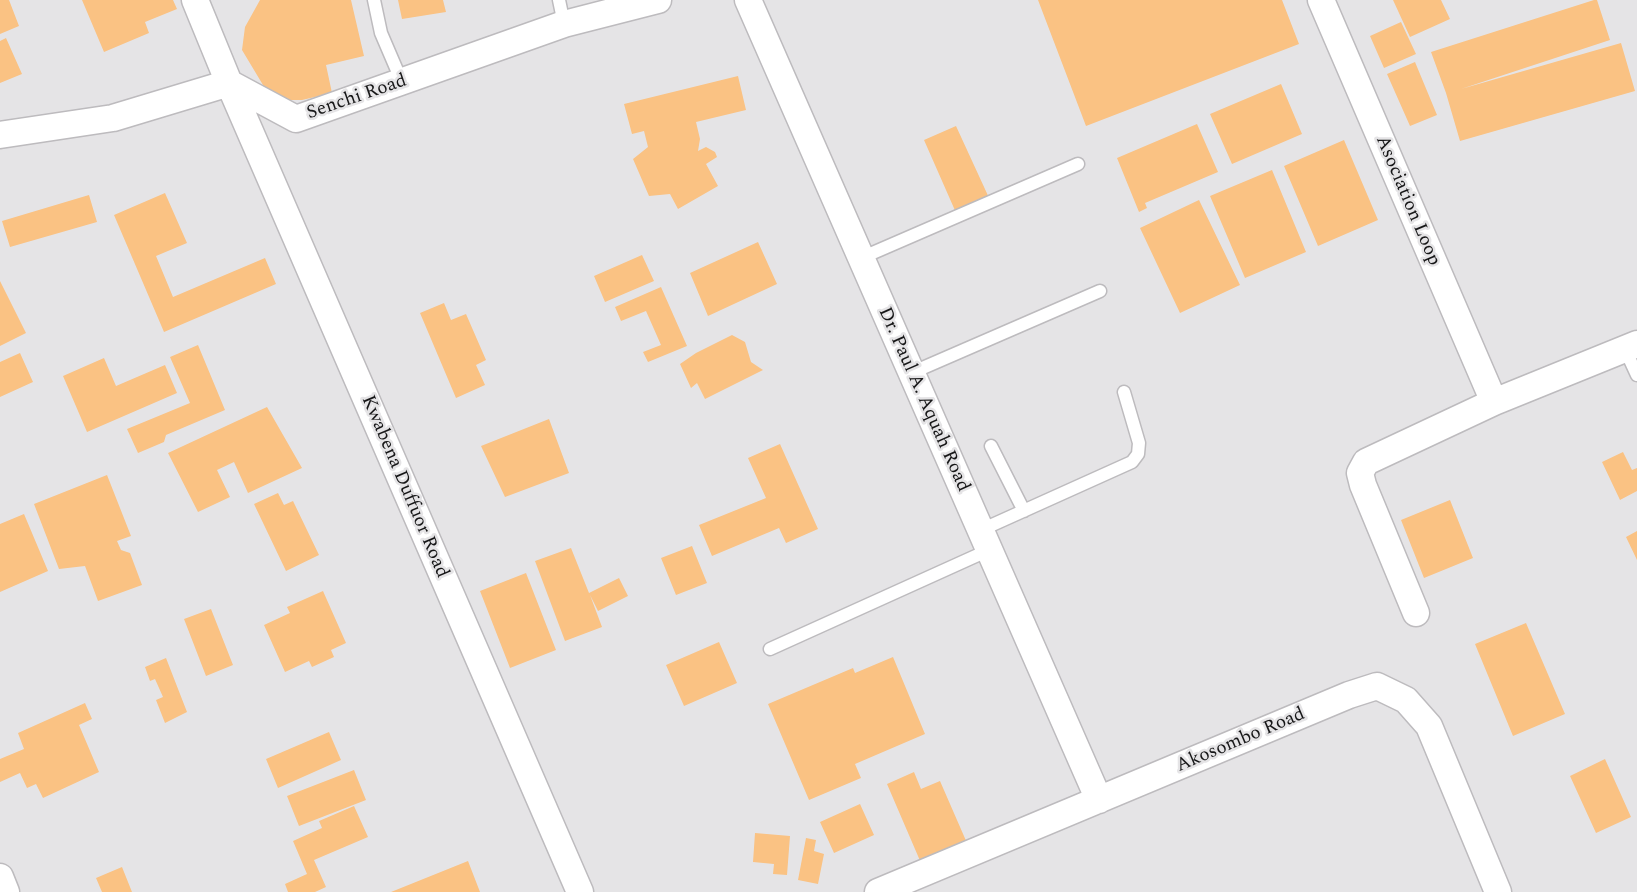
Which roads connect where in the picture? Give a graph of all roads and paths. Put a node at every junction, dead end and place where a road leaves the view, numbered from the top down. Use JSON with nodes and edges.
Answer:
{"nodes":[{"id":1,"x":196,"y":0,"type":"edge"},
{"id":2,"x":374,"y":0,"type":"edge"},
{"id":3,"x":658,"y":0,"type":"edge"},
{"id":4,"x":748,"y":0,"type":"edge"},
{"id":5,"x":1321,"y":0,"type":"edge"},
{"id":6,"x":562,"y":12,"type":"edge"},
{"id":7,"x":402,"y":82,"type":"junction"},
{"id":8,"x":229,"y":83,"type":"junction"},
{"id":9,"x":0,"y":134,"type":"edge"},
{"id":10,"x":1078,"y":164,"type":"dead end"},
{"id":11,"x":861,"y":258,"type":"junction"},
{"id":12,"x":1100,"y":291,"type":"dead end"},
{"id":13,"x":1631,"y":347,"type":"edge"},
{"id":14,"x":912,"y":373,"type":"junction"},
{"id":15,"x":1637,"y":375,"type":"edge"},
{"id":16,"x":1124,"y":392,"type":"dead end"},
{"id":17,"x":1494,"y":402,"type":"junction"},
{"id":18,"x":991,"y":446,"type":"dead end"},
{"id":19,"x":1024,"y":512,"type":"junction"},
{"id":20,"x":985,"y":540,"type":"junction"},
{"id":21,"x":1416,"y":613,"type":"dead end"},
{"id":22,"x":770,"y":649,"type":"dead end"},
{"id":23,"x":1100,"y":800,"type":"junction"},
{"id":24,"x":0,"y":877,"type":"edge"},
{"id":25,"x":907,"y":886,"type":"edge"},
{"id":26,"x":6,"y":892,"type":"edge"},
{"id":27,"x":580,"y":892,"type":"edge"},
{"id":28,"x":878,"y":892,"type":"edge"},
{"id":29,"x":1498,"y":892,"type":"edge"}],
"edges":[{"from":1,"to":8,"type":"street","name":"Kwabena Duffuor Road"},
{"from":2,"to":7,"type":"lane"},
{"from":3,"to":6,"type":"street","name":"Senchi Road"},
{"from":4,"to":11,"type":"street","name":"Dr. Paul A. Aquah Road"},
{"from":5,"to":17,"type":"street","name":"Asociation Loop"},
{"from":6,"to":7,"type":"street","name":"Senchi Road"},
{"from":7,"to":8,"type":"street","name":"Senchi Road"},
{"from":8,"to":9,"type":"street"},
{"from":8,"to":27,"type":"street","name":"Kwabena Duffuor Road"},
{"from":10,"to":11,"type":"lane"},
{"from":11,"to":14,"type":"street","name":"Dr. Paul A. Aquah Road"},
{"from":12,"to":14,"type":"lane"},
{"from":13,"to":15,"type":"lane"},
{"from":13,"to":17,"type":"street"},
{"from":14,"to":20,"type":"street","name":"Dr. Paul A. Aquah Road"},
{"from":16,"to":19,"type":"lane"},
{"from":17,"to":21,"type":"street"},
{"from":18,"to":19,"type":"lane"},
{"from":19,"to":20,"type":"lane"},
{"from":20,"to":22,"type":"lane"},
{"from":20,"to":23,"type":"street","name":"Dr. Paul A. Aquah Road"},
{"from":23,"to":25,"type":"street","name":"Akosombo Road"},
{"from":23,"to":29,"type":"street","name":"Akosombo Road"},
{"from":24,"to":26,"type":"street"},
{"from":25,"to":28,"type":"street","name":"Akosombo Road"}]}
